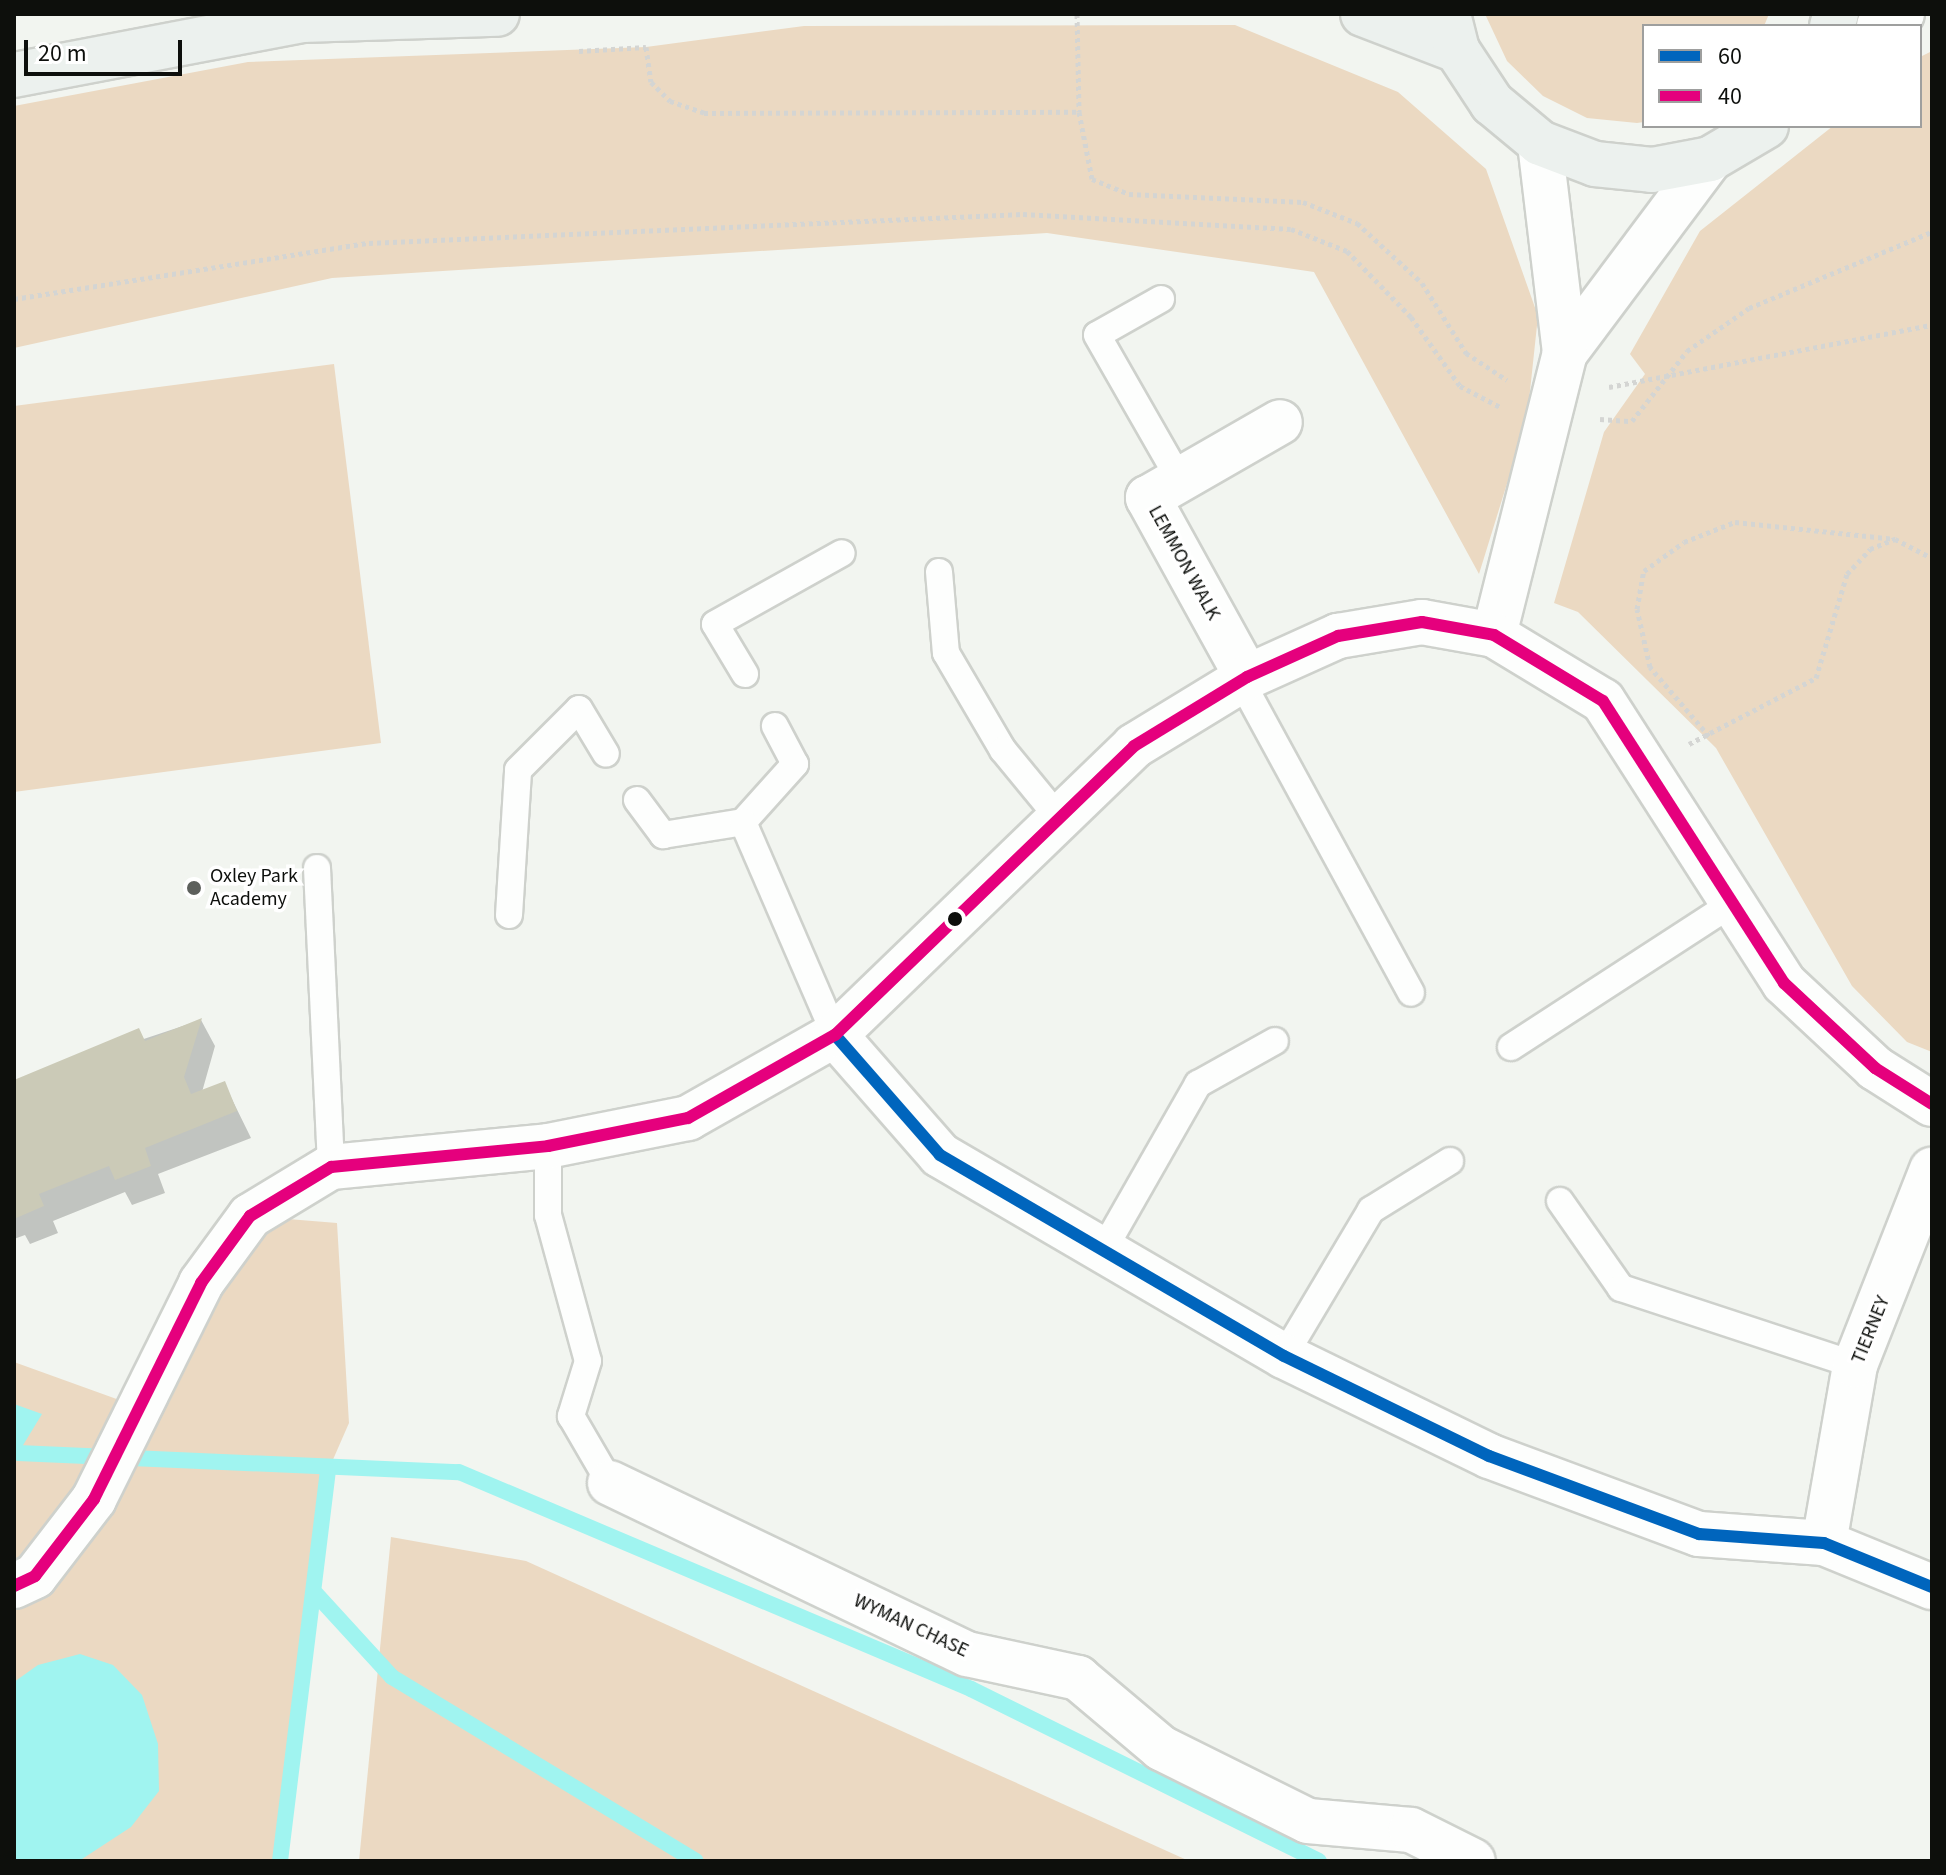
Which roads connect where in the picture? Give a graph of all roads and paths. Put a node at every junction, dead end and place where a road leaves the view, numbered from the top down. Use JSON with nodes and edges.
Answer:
{"nodes":[{"id":1,"x":497,"y":14,"type":"edge"},
{"id":2,"x":1077,"y":14,"type":"edge"},
{"id":3,"x":1363,"y":14,"type":"edge"},
{"id":4,"x":1902,"y":14,"type":"edge"},
{"id":5,"x":1883,"y":24,"type":"edge"},
{"id":6,"x":1452,"y":32,"type":"edge"},
{"id":7,"x":579,"y":51,"type":"dead end"},
{"id":8,"x":14,"y":75,"type":"edge"},
{"id":9,"x":1079,"y":112,"type":"junction"},
{"id":10,"x":1763,"y":128,"type":"edge"},
{"id":11,"x":1540,"y":143,"type":"junction"},
{"id":12,"x":1710,"y":159,"type":"junction"},
{"id":13,"x":1932,"y":232,"type":"edge"},
{"id":14,"x":14,"y":299,"type":"edge"},
{"id":15,"x":1161,"y":299,"type":"dead end"},
{"id":16,"x":1931,"y":328,"type":"edge"},
{"id":17,"x":1667,"y":377,"type":"junction"},
{"id":18,"x":1559,"y":385,"type":"junction"},
{"id":19,"x":1280,"y":422,"type":"dead end"},
{"id":20,"x":1180,"y":480,"type":"junction"},
{"id":21,"x":1895,"y":539,"type":"junction"},
{"id":22,"x":842,"y":553,"type":"dead end"},
{"id":23,"x":1932,"y":558,"type":"edge"},
{"id":24,"x":939,"y":572,"type":"dead end"},
{"id":25,"x":1494,"y":635,"type":"junction"},
{"id":26,"x":745,"y":674,"type":"dead end"},
{"id":27,"x":1244,"y":679,"type":"junction"},
{"id":28,"x":775,"y":726,"type":"dead end"},
{"id":29,"x":1709,"y":736,"type":"junction"},
{"id":30,"x":606,"y":754,"type":"dead end"},
{"id":31,"x":1643,"y":764,"type":"junction"},
{"id":32,"x":637,"y":800,"type":"dead end"},
{"id":33,"x":1058,"y":817,"type":"junction"},
{"id":34,"x":743,"y":822,"type":"junction"},
{"id":35,"x":317,"y":868,"type":"dead end"},
{"id":36,"x":1733,"y":903,"type":"junction"},
{"id":37,"x":509,"y":915,"type":"dead end"},
{"id":38,"x":1411,"y":993,"type":"dead end"},
{"id":39,"x":835,"y":1035,"type":"junction"},
{"id":40,"x":1275,"y":1041,"type":"dead end"},
{"id":41,"x":1511,"y":1047,"type":"dead end"},
{"id":42,"x":1932,"y":1104,"type":"edge"},
{"id":43,"x":548,"y":1146,"type":"junction"},
{"id":44,"x":1450,"y":1161,"type":"dead end"},
{"id":45,"x":331,"y":1167,"type":"junction"},
{"id":46,"x":1932,"y":1170,"type":"edge"},
{"id":47,"x":1560,"y":1201,"type":"dead end"},
{"id":48,"x":1101,"y":1254,"type":"junction"},
{"id":49,"x":1284,"y":1356,"type":"junction"},
{"id":50,"x":1855,"y":1365,"type":"junction"},
{"id":51,"x":610,"y":1483,"type":"joint"},
{"id":52,"x":1824,"y":1543,"type":"junction"},
{"id":53,"x":14,"y":1586,"type":"edge"},
{"id":54,"x":1932,"y":1587,"type":"edge"},
{"id":55,"x":1473,"y":1861,"type":"edge"}],
"edges":[{"from":1,"to":8,"type":"street"},
{"from":2,"to":9,"type":"path"},
{"from":3,"to":6,"type":"street"},
{"from":4,"to":5,"type":"street"},
{"from":6,"to":11,"type":"street"},
{"from":7,"to":9,"type":"path"},
{"from":9,"to":18,"type":"path"},
{"from":10,"to":12,"type":"street"},
{"from":11,"to":12,"type":"street"},
{"from":11,"to":18,"type":"street"},
{"from":12,"to":18,"type":"street"},
{"from":13,"to":17,"type":"path"},
{"from":14,"to":18,"type":"path"},
{"from":15,"to":20,"type":"lane"},
{"from":16,"to":17,"type":"path"},
{"from":17,"to":18,"type":"path"},
{"from":17,"to":18,"type":"path"},
{"from":18,"to":25,"type":"street"},
{"from":19,"to":20,"type":"street","name":"LEMMON WALK"},
{"from":20,"to":27,"type":"street","name":"LEMMON WALK"},
{"from":21,"to":23,"type":"path"},
{"from":21,"to":29,"type":"path"},
{"from":21,"to":29,"type":"path"},
{"from":22,"to":26,"type":"lane"},
{"from":24,"to":33,"type":"lane"},
{"from":25,"to":27,"type":"street"},
{"from":25,"to":31,"type":"street"},
{"from":27,"to":33,"type":"street"},
{"from":27,"to":38,"type":"lane"},
{"from":28,"to":34,"type":"lane"},
{"from":29,"to":31,"type":"path"},
{"from":30,"to":37,"type":"lane"},
{"from":31,"to":36,"type":"street"},
{"from":32,"to":34,"type":"lane"},
{"from":33,"to":39,"type":"street"},
{"from":34,"to":39,"type":"lane"},
{"from":35,"to":45,"type":"lane"},
{"from":36,"to":41,"type":"lane"},
{"from":36,"to":42,"type":"street"},
{"from":39,"to":43,"type":"street"},
{"from":39,"to":48,"type":"street"},
{"from":40,"to":48,"type":"lane"},
{"from":43,"to":45,"type":"street"},
{"from":43,"to":51,"type":"lane"},
{"from":44,"to":49,"type":"lane"},
{"from":45,"to":53,"type":"street"},
{"from":46,"to":50,"type":"street","name":"TIERNEY"},
{"from":47,"to":50,"type":"lane"},
{"from":48,"to":49,"type":"street"},
{"from":49,"to":52,"type":"street"},
{"from":50,"to":52,"type":"street","name":"TIERNEY"},
{"from":51,"to":55,"type":"street","name":"WYMAN CHASE"},
{"from":52,"to":54,"type":"street"}]}
